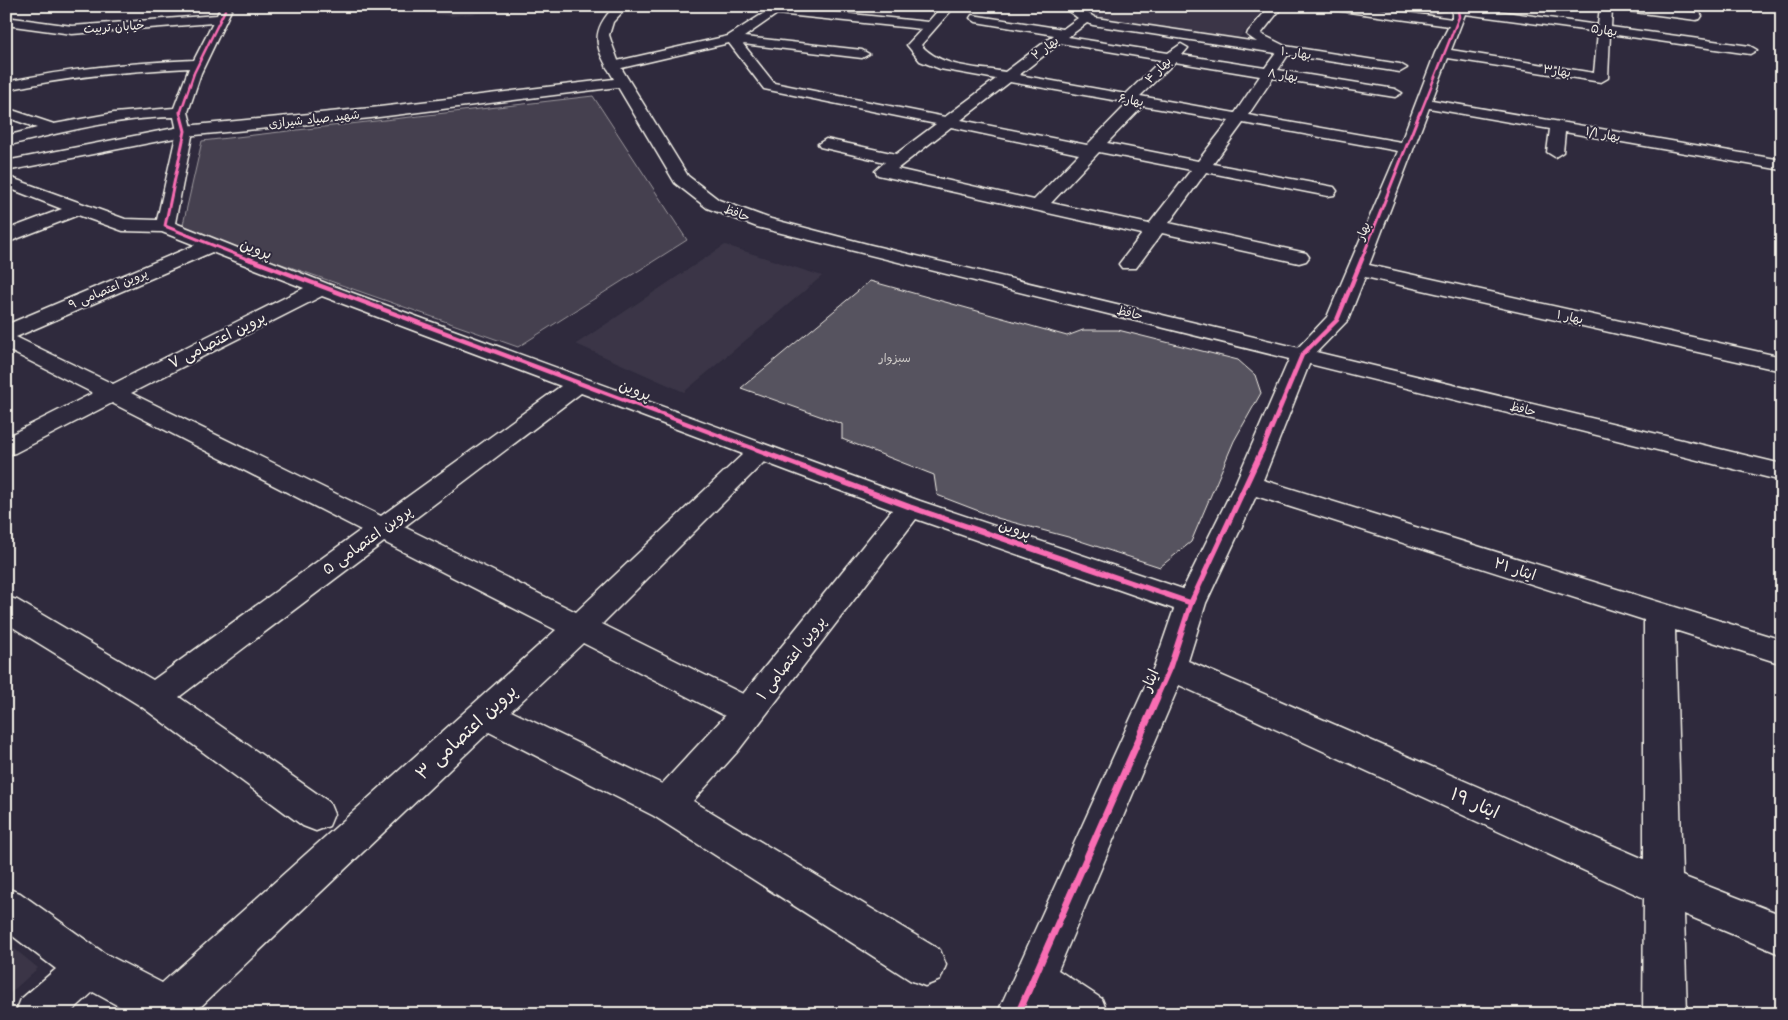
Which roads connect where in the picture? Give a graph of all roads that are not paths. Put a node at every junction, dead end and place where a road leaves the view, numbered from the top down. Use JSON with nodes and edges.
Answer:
{"nodes":[{"id":1,"x":622,"y":6,"type":"edge"},
{"id":2,"x":1277,"y":6,"type":"edge"},
{"id":3,"x":1335,"y":6,"type":"edge"},
{"id":4,"x":1606,"y":6,"type":"edge"},
{"id":5,"x":1615,"y":6,"type":"edge"},
{"id":6,"x":1072,"y":7,"type":"edge"},
{"id":7,"x":929,"y":8,"type":"dead end"},
{"id":8,"x":947,"y":8,"type":"edge"},
{"id":9,"x":1456,"y":8,"type":"edge"},
{"id":10,"x":164,"y":10,"type":"dead end"},
{"id":11,"x":225,"y":12,"type":"edge"},
{"id":12,"x":1696,"y":16,"type":"dead end"},
{"id":13,"x":976,"y":18,"type":"dead end"},
{"id":14,"x":1085,"y":18,"type":"junction"},
{"id":15,"x":6,"y":21,"type":"edge"},
{"id":16,"x":1456,"y":23,"type":"junction"},
{"id":17,"x":931,"y":26,"type":"junction"},
{"id":18,"x":1604,"y":30,"type":"junction"},
{"id":19,"x":1060,"y":36,"type":"junction"},
{"id":20,"x":732,"y":39,"type":"junction"},
{"id":21,"x":1190,"y":39,"type":"junction"},
{"id":22,"x":1750,"y":50,"type":"dead end"},
{"id":23,"x":1284,"y":51,"type":"junction"},
{"id":24,"x":1442,"y":53,"type":"junction"},
{"id":25,"x":862,"y":54,"type":"dead end"},
{"id":26,"x":1172,"y":56,"type":"junction"},
{"id":27,"x":198,"y":64,"type":"junction"},
{"id":28,"x":1400,"y":68,"type":"dead end"},
{"id":29,"x":1270,"y":73,"type":"junction"},
{"id":30,"x":619,"y":74,"type":"junction"},
{"id":31,"x":1005,"y":78,"type":"junction"},
{"id":32,"x":6,"y":86,"type":"edge"},
{"id":33,"x":1395,"y":93,"type":"dead end"},
{"id":34,"x":1134,"y":100,"type":"junction"},
{"id":35,"x":1424,"y":103,"type":"junction"},
{"id":36,"x":6,"y":112,"type":"edge"},
{"id":37,"x":1238,"y":118,"type":"junction"},
{"id":38,"x":182,"y":122,"type":"junction"},
{"id":39,"x":948,"y":122,"type":"junction"},
{"id":40,"x":1558,"y":126,"type":"junction"},
{"id":41,"x":53,"y":129,"type":"junction"},
{"id":42,"x":6,"y":141,"type":"edge"},
{"id":43,"x":826,"y":144,"type":"dead end"},
{"id":44,"x":1094,"y":148,"type":"junction"},
{"id":45,"x":1407,"y":148,"type":"junction"},
{"id":46,"x":1555,"y":152,"type":"dead end"},
{"id":47,"x":898,"y":160,"type":"junction"},
{"id":48,"x":1782,"y":164,"type":"edge"},
{"id":49,"x":6,"y":166,"type":"edge"},
{"id":50,"x":1202,"y":166,"type":"junction"},
{"id":51,"x":6,"y":181,"type":"edge"},
{"id":52,"x":1328,"y":191,"type":"dead end"},
{"id":53,"x":1038,"y":206,"type":"junction"},
{"id":54,"x":78,"y":209,"type":"junction"},
{"id":55,"x":165,"y":226,"type":"junction"},
{"id":56,"x":1156,"y":229,"type":"junction"},
{"id":57,"x":6,"y":236,"type":"edge"},
{"id":58,"x":211,"y":246,"type":"junction"},
{"id":59,"x":1298,"y":257,"type":"dead end"},
{"id":60,"x":1130,"y":264,"type":"dead end"},
{"id":61,"x":1358,"y":269,"type":"junction"},
{"id":62,"x":321,"y":288,"type":"junction"},
{"id":63,"x":6,"y":333,"type":"edge"},
{"id":64,"x":6,"y":340,"type":"edge"},
{"id":65,"x":1302,"y":355,"type":"junction"},
{"id":66,"x":1782,"y":364,"type":"edge"},
{"id":67,"x":580,"y":383,"type":"junction"},
{"id":68,"x":112,"y":393,"type":"junction"},
{"id":69,"x":6,"y":447,"type":"edge"},
{"id":70,"x":762,"y":451,"type":"junction"},
{"id":71,"x":1782,"y":473,"type":"edge"},
{"id":72,"x":1248,"y":484,"type":"junction"},
{"id":73,"x":910,"y":507,"type":"junction"},
{"id":74,"x":382,"y":529,"type":"junction"},
{"id":75,"x":1191,"y":602,"type":"junction"},
{"id":76,"x":6,"y":608,"type":"edge"},
{"id":77,"x":1659,"y":615,"type":"junction"},
{"id":78,"x":579,"y":628,"type":"junction"},
{"id":79,"x":1782,"y":652,"type":"edge"},
{"id":80,"x":1170,"y":667,"type":"junction"},
{"id":81,"x":154,"y":697,"type":"junction"},
{"id":82,"x":748,"y":712,"type":"junction"},
{"id":83,"x":485,"y":714,"type":"junction"},
{"id":84,"x":667,"y":804,"type":"junction"},
{"id":85,"x":316,"y":814,"type":"dead end"},
{"id":86,"x":1663,"y":887,"type":"junction"},
{"id":87,"x":6,"y":907,"type":"edge"},
{"id":88,"x":1782,"y":935,"type":"edge"},
{"id":89,"x":926,"y":965,"type":"dead end"},
{"id":90,"x":89,"y":968,"type":"junction"},
{"id":91,"x":1026,"y":996,"type":"edge"},
{"id":92,"x":169,"y":1011,"type":"edge"},
{"id":93,"x":36,"y":1014,"type":"edge"},
{"id":94,"x":1087,"y":1014,"type":"edge"},
{"id":95,"x":1665,"y":1014,"type":"edge"}],
"edges":[{"from":1,"to":30,"type":"street","name":"حافظ"},
{"from":2,"to":23,"type":"street"},
{"from":3,"to":16,"type":"street"},
{"from":4,"to":18,"type":"street","name":"بهار۳"},
{"from":5,"to":12,"type":"street"},
{"from":6,"to":14,"type":"street"},
{"from":7,"to":8,"type":"street"},
{"from":8,"to":17,"type":"street","name":"بهار۶"},
{"from":9,"to":16,"type":"street"},
{"from":9,"to":18,"type":"street","name":"بهار۵"},
{"from":10,"to":11,"type":"street"},
{"from":11,"to":15,"type":"street","name":"خیابان تربیت"},
{"from":11,"to":27,"type":"street"},
{"from":13,"to":19,"type":"street","name":"بهار ۸"},
{"from":14,"to":19,"type":"street","name":"بهار ۲"},
{"from":14,"to":21,"type":"street","name":"بهار ۱۰"},
{"from":16,"to":24,"type":"street"},
{"from":17,"to":20,"type":"street"},
{"from":17,"to":31,"type":"street","name":"بهار۶"},
{"from":18,"to":22,"type":"street","name":"بهار۵"},
{"from":18,"to":24,"type":"street","name":"بهار۳"},
{"from":19,"to":26,"type":"street","name":"بهار ۸"},
{"from":19,"to":31,"type":"street","name":"بهار ۲"},
{"from":20,"to":25,"type":"street"},
{"from":20,"to":30,"type":"street","name":"شهید صیاد شیرازی"},
{"from":20,"to":39,"type":"street"},
{"from":21,"to":23,"type":"street","name":"بهار ۱۰"},
{"from":21,"to":26,"type":"street","name":"بهار ۴"},
{"from":23,"to":28,"type":"street","name":"بهار ۱۰"},
{"from":23,"to":29,"type":"street"},
{"from":24,"to":35,"type":"street","name":"بهار"},
{"from":26,"to":29,"type":"street","name":"بهار ۸"},
{"from":26,"to":34,"type":"street","name":"بهار ۴"},
{"from":27,"to":32,"type":"street"},
{"from":27,"to":38,"type":"street"},
{"from":29,"to":33,"type":"street","name":"بهار ۸"},
{"from":29,"to":37,"type":"street"},
{"from":30,"to":38,"type":"street","name":"شهید صیاد شیرازی"},
{"from":30,"to":65,"type":"street","name":"حافظ"},
{"from":31,"to":34,"type":"street","name":"بهار۶"},
{"from":31,"to":39,"type":"street","name":"بهار ۲"},
{"from":34,"to":37,"type":"street","name":"بهار۶"},
{"from":34,"to":44,"type":"street","name":"بهار ۴"},
{"from":35,"to":40,"type":"street","name":"بهار ۱/۱"},
{"from":35,"to":45,"type":"street","name":"بهار"},
{"from":36,"to":41,"type":"street"},
{"from":37,"to":45,"type":"street","name":"بهار۶"},
{"from":37,"to":50,"type":"street"},
{"from":38,"to":41,"type":"street"},
{"from":38,"to":49,"type":"street","name":"شهید صیاد شیرازی"},
{"from":38,"to":55,"type":"street"},
{"from":39,"to":44,"type":"street"},
{"from":39,"to":47,"type":"street","name":"بهار ۲"},
{"from":40,"to":46,"type":"street"},
{"from":40,"to":48,"type":"street","name":"بهار ۱/۱"},
{"from":41,"to":42,"type":"street"},
{"from":43,"to":47,"type":"street"},
{"from":44,"to":50,"type":"street"},
{"from":44,"to":53,"type":"street","name":"بهار ۴"},
{"from":45,"to":61,"type":"street","name":"بهار"},
{"from":47,"to":53,"type":"street"},
{"from":50,"to":52,"type":"street"},
{"from":50,"to":56,"type":"street"},
{"from":51,"to":54,"type":"street"},
{"from":53,"to":56,"type":"street"},
{"from":54,"to":55,"type":"street"},
{"from":54,"to":57,"type":"street"},
{"from":55,"to":58,"type":"street","name":"پروین"},
{"from":56,"to":59,"type":"street"},
{"from":56,"to":60,"type":"street"},
{"from":58,"to":62,"type":"street","name":"پروین"},
{"from":58,"to":63,"type":"street","name":"پروین اعتصامی ۹"},
{"from":61,"to":65,"type":"street","name":"بهار"},
{"from":61,"to":66,"type":"street","name":"بهار ۱"},
{"from":62,"to":67,"type":"street","name":"پروین"},
{"from":62,"to":68,"type":"street","name":"پروین اعتصامی ۷"},
{"from":64,"to":68,"type":"street"},
{"from":65,"to":71,"type":"street","name":"حافظ"},
{"from":65,"to":72,"type":"street","name":"ایثار"},
{"from":67,"to":70,"type":"street","name":"پروین"},
{"from":67,"to":74,"type":"street","name":"پروین اعتصامی ۵"},
{"from":68,"to":69,"type":"street","name":"پروین اعتصامی ۷"},
{"from":68,"to":74,"type":"street"},
{"from":70,"to":73,"type":"street","name":"پروین"},
{"from":70,"to":78,"type":"street","name":"پروین اعتصامی ۳"},
{"from":72,"to":75,"type":"street","name":"ایثار"},
{"from":72,"to":77,"type":"street","name":"ایثار ۲۱"},
{"from":73,"to":75,"type":"street","name":"پروین"},
{"from":73,"to":82,"type":"street","name":"پروین اعتصامی ۱"},
{"from":74,"to":78,"type":"street"},
{"from":74,"to":81,"type":"street","name":"پروین اعتصامی ۵"},
{"from":75,"to":80,"type":"street","name":"ایثار"},
{"from":76,"to":81,"type":"street"},
{"from":77,"to":79,"type":"street","name":"ایثار ۲۱"},
{"from":77,"to":86,"type":"street"},
{"from":78,"to":82,"type":"street"},
{"from":78,"to":83,"type":"street","name":"پروین اعتصامی ۳"},
{"from":80,"to":86,"type":"street","name":"ایثار ۱۹"},
{"from":80,"to":91,"type":"street","name":"ایثار"},
{"from":81,"to":85,"type":"street"},
{"from":82,"to":84,"type":"street","name":"پروین اعتصامی ۱"},
{"from":83,"to":84,"type":"street"},
{"from":83,"to":92,"type":"street","name":"پروین اعتصامی ۳"},
{"from":84,"to":89,"type":"street"},
{"from":86,"to":88,"type":"street","name":"ایثار ۱۹"},
{"from":86,"to":95,"type":"street"},
{"from":87,"to":90,"type":"street"},
{"from":90,"to":92,"type":"street"},
{"from":90,"to":93,"type":"street"},
{"from":91,"to":94,"type":"street"}]}
